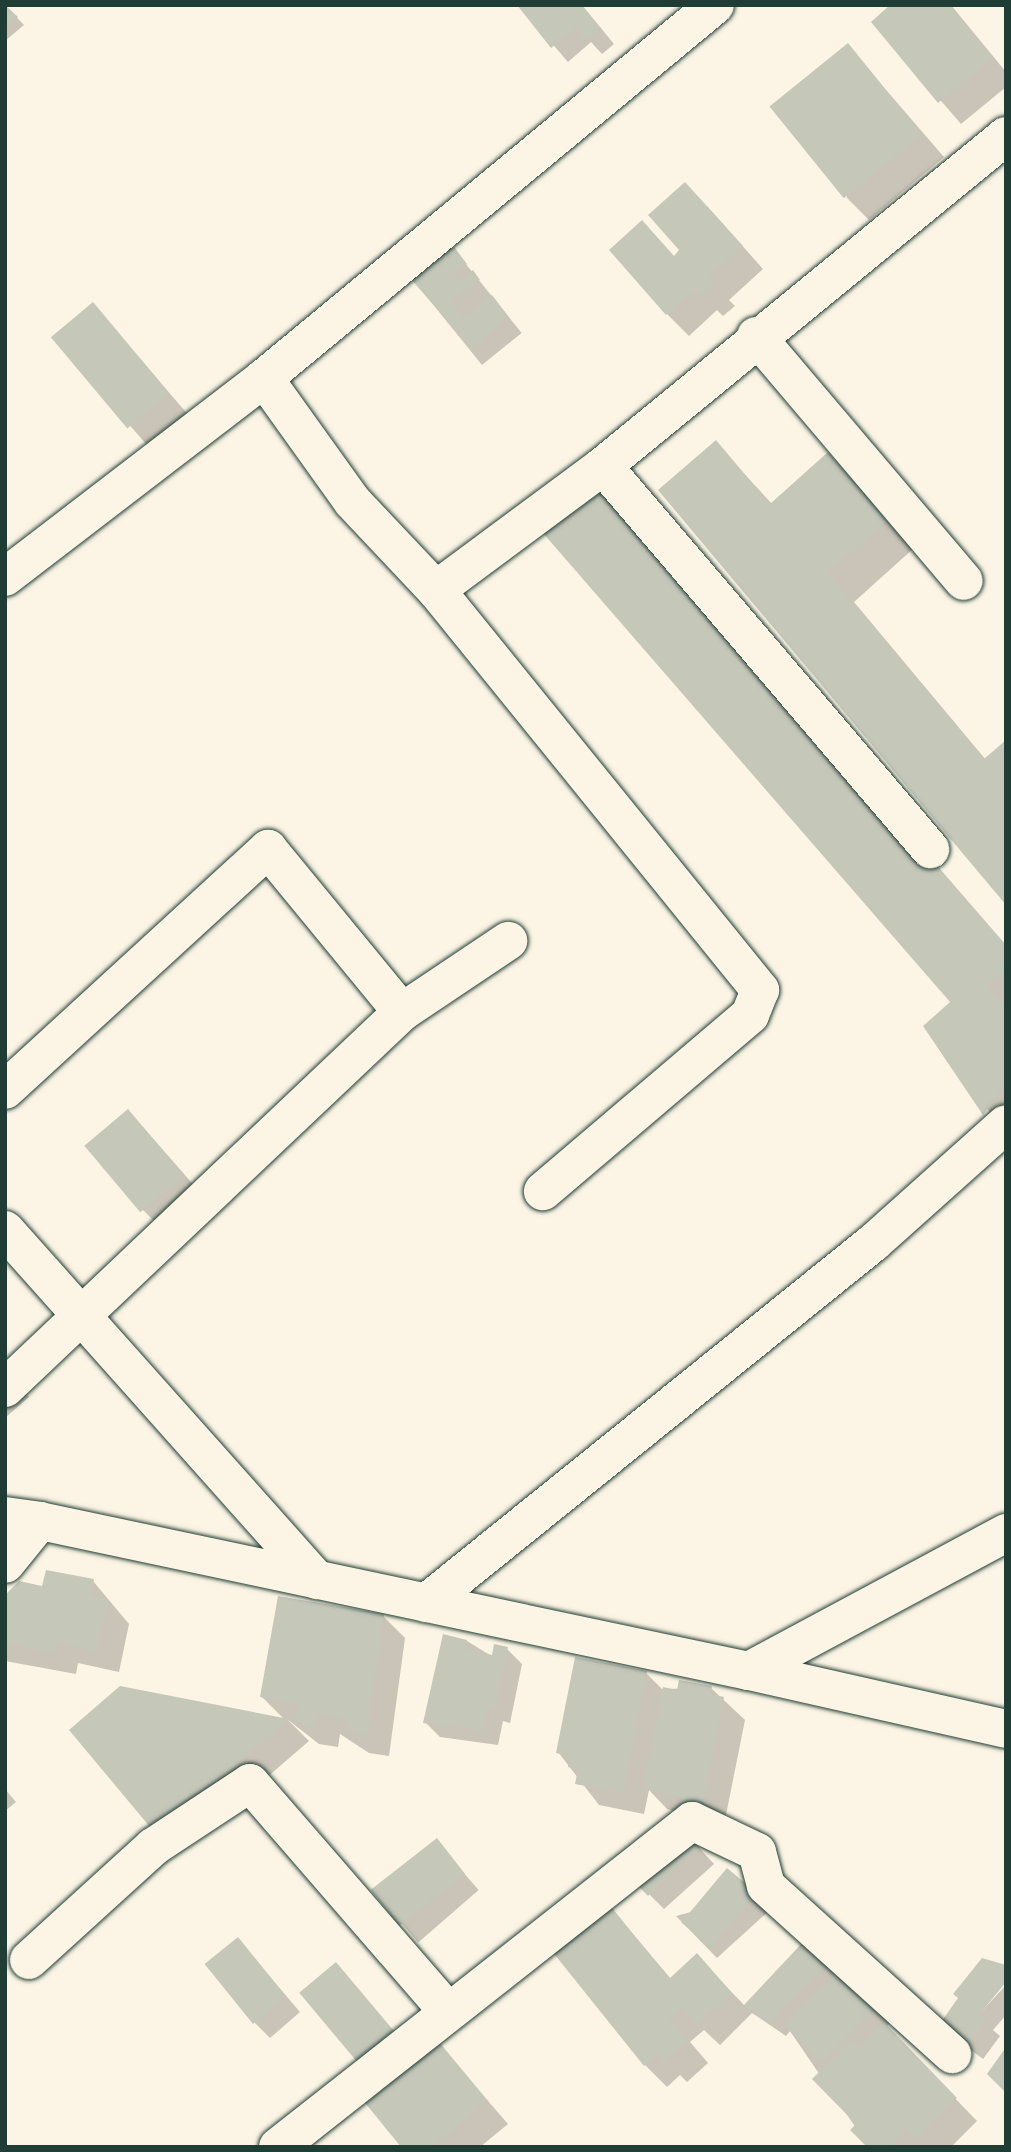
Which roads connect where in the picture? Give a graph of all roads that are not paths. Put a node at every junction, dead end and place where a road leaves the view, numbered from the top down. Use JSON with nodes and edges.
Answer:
{"nodes":[{"id":1,"x":715,"y":5,"type":"edge"},
{"id":2,"x":1006,"y":136,"type":"edge"},
{"id":3,"x":756,"y":336,"type":"junction"},
{"id":4,"x":264,"y":377,"type":"junction"},
{"id":5,"x":603,"y":466,"type":"junction"},
{"id":6,"x":5,"y":576,"type":"edge"},
{"id":7,"x":964,"y":581,"type":"dead end"},
{"id":8,"x":436,"y":590,"type":"junction"},
{"id":9,"x":930,"y":849,"type":"dead end"},
{"id":10,"x":508,"y":941,"type":"dead end"},
{"id":11,"x":402,"y":1012,"type":"junction"},
{"id":12,"x":5,"y":1090,"type":"edge"},
{"id":13,"x":1006,"y":1124,"type":"edge"},
{"id":14,"x":543,"y":1191,"type":"dead end"},
{"id":15,"x":5,"y":1230,"type":"edge"},
{"id":16,"x":86,"y":1316,"type":"junction"},
{"id":17,"x":5,"y":1388,"type":"edge"},
{"id":18,"x":22,"y":1518,"type":"edge"},
{"id":19,"x":1006,"y":1533,"type":"edge"},
{"id":20,"x":5,"y":1564,"type":"edge"},
{"id":21,"x":317,"y":1580,"type":"junction"},
{"id":22,"x":426,"y":1603,"type":"junction"},
{"id":23,"x":749,"y":1671,"type":"junction"},
{"id":24,"x":1006,"y":1729,"type":"edge"},
{"id":25,"x":29,"y":1961,"type":"dead end"},
{"id":26,"x":446,"y":2009,"type":"junction"},
{"id":27,"x":953,"y":2054,"type":"dead end"},
{"id":28,"x":278,"y":2147,"type":"edge"}],
"edges":[{"from":1,"to":4,"type":"street"},
{"from":2,"to":3,"type":"street"},
{"from":3,"to":5,"type":"street"},
{"from":3,"to":7,"type":"street"},
{"from":4,"to":6,"type":"street"},
{"from":4,"to":8,"type":"street"},
{"from":5,"to":8,"type":"street"},
{"from":5,"to":9,"type":"street"},
{"from":8,"to":14,"type":"street"},
{"from":10,"to":11,"type":"street"},
{"from":11,"to":12,"type":"street"},
{"from":11,"to":16,"type":"street"},
{"from":13,"to":22,"type":"street"},
{"from":15,"to":16,"type":"street"},
{"from":16,"to":17,"type":"street"},
{"from":16,"to":21,"type":"street"},
{"from":18,"to":20,"type":"street"},
{"from":18,"to":21,"type":"street"},
{"from":19,"to":23,"type":"street"},
{"from":21,"to":22,"type":"street"},
{"from":22,"to":23,"type":"street"},
{"from":23,"to":24,"type":"street"},
{"from":25,"to":26,"type":"street"},
{"from":26,"to":27,"type":"street"},
{"from":26,"to":28,"type":"street"}]}
